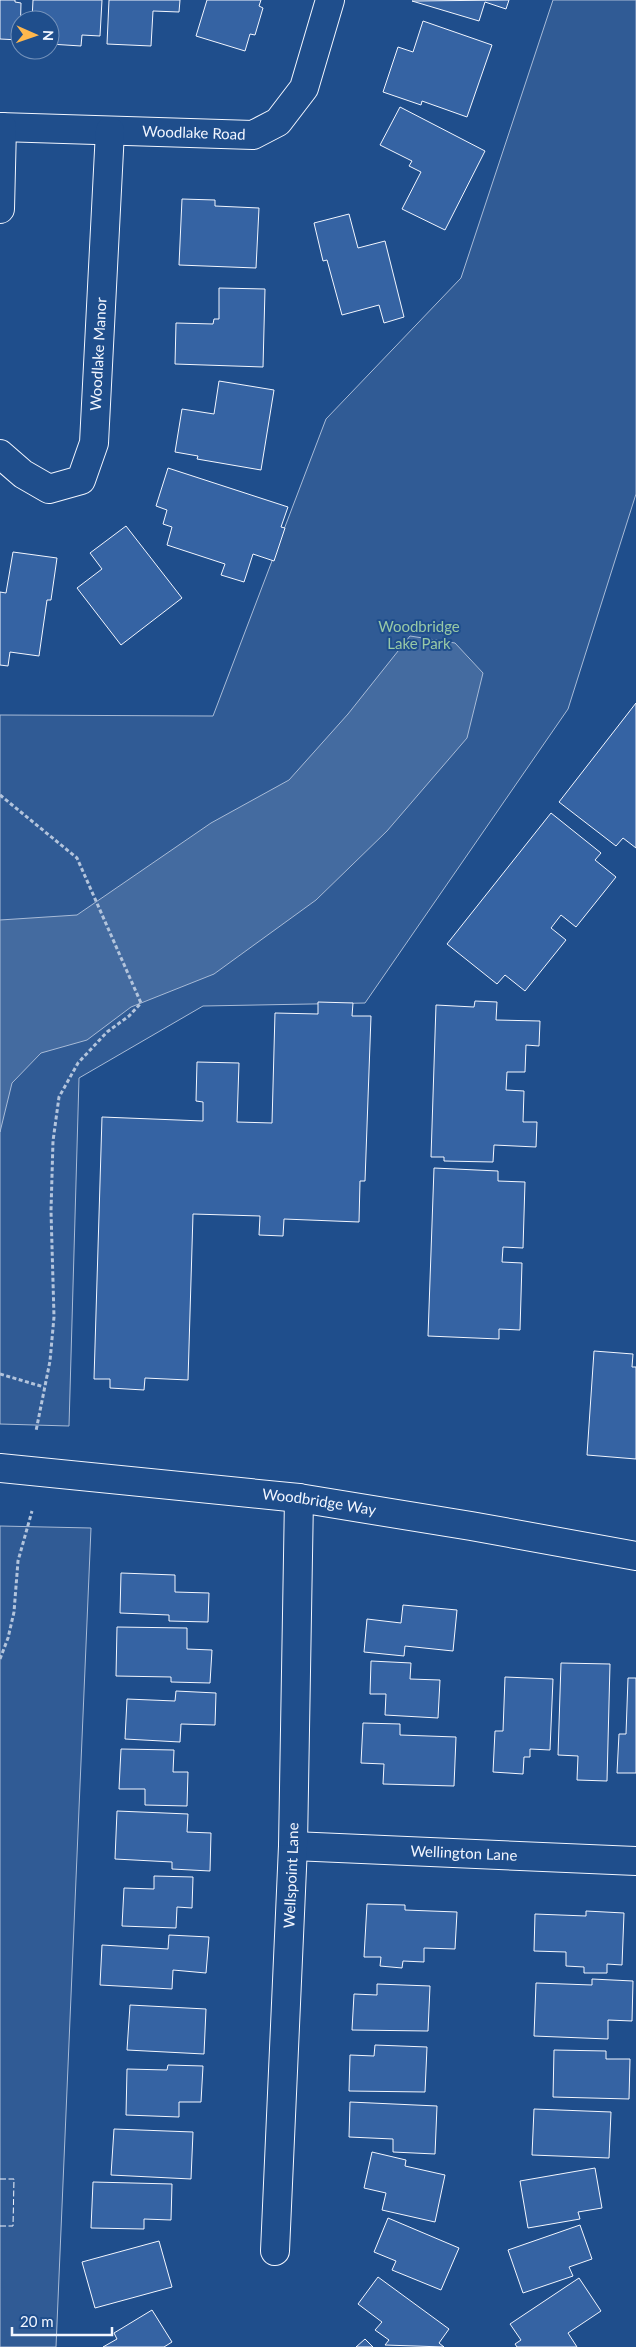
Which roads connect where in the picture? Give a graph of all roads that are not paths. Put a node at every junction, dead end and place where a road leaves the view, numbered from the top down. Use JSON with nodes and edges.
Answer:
{"nodes":[{"id":1,"x":330,"y":0,"type":"edge"},
{"id":2,"x":1,"y":127,"type":"edge"},
{"id":3,"x":110,"y":131,"type":"junction"},
{"id":4,"x":0,"y":209,"type":"edge"},
{"id":5,"x":0,"y":454,"type":"edge"},
{"id":6,"x":0,"y":1468,"type":"edge"},
{"id":7,"x":299,"y":1498,"type":"junction"},
{"id":8,"x":636,"y":1556,"type":"edge"},
{"id":9,"x":293,"y":1846,"type":"junction"},
{"id":10,"x":636,"y":1861,"type":"edge"},
{"id":11,"x":275,"y":2251,"type":"dead end"}],
"edges":[{"from":1,"to":3,"type":"street","name":"Woodlake Road"},
{"from":2,"to":3,"type":"street","name":"Woodlake Road"},
{"from":2,"to":4,"type":"street"},
{"from":3,"to":5,"type":"street","name":"Woodlake Manor"},
{"from":6,"to":7,"type":"street","name":"Woodbridge Way"},
{"from":7,"to":8,"type":"street","name":"Woodbridge Way"},
{"from":7,"to":9,"type":"street","name":"Wellspoint Lane"},
{"from":9,"to":10,"type":"street","name":"Wellington Lane"},
{"from":9,"to":11,"type":"street","name":"Wellspoint Lane"}]}
